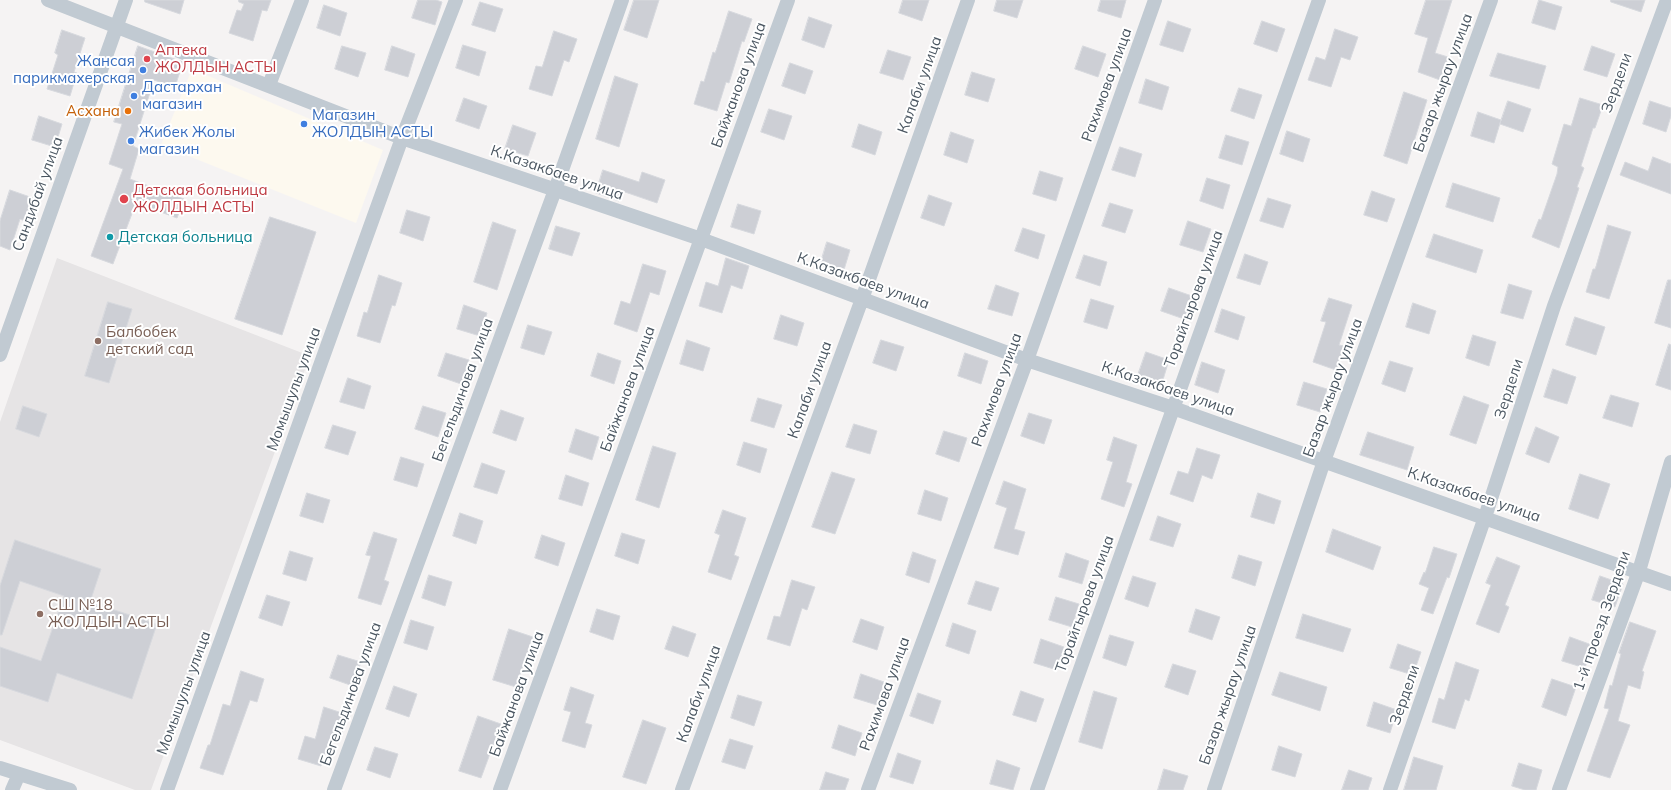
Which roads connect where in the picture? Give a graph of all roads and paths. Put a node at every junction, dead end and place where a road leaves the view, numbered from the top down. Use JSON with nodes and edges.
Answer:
{"nodes":[{"id":1,"x":48,"y":0,"type":"edge"},
{"id":2,"x":126,"y":0,"type":"edge"},
{"id":3,"x":302,"y":0,"type":"edge"},
{"id":4,"x":456,"y":0,"type":"edge"},
{"id":5,"x":622,"y":0,"type":"edge"},
{"id":6,"x":788,"y":0,"type":"edge"},
{"id":7,"x":968,"y":0,"type":"edge"},
{"id":8,"x":1155,"y":0,"type":"edge"},
{"id":9,"x":1319,"y":0,"type":"edge"},
{"id":10,"x":1491,"y":0,"type":"edge"},
{"id":11,"x":1667,"y":0,"type":"edge"},
{"id":12,"x":117,"y":26,"type":"junction"},
{"id":13,"x":269,"y":85,"type":"junction"},
{"id":14,"x":402,"y":138,"type":"junction"},
{"id":15,"x":555,"y":190,"type":"junction"},
{"id":16,"x":701,"y":238,"type":"junction"},
{"id":17,"x":862,"y":298,"type":"junction"},
{"id":18,"x":0,"y":355,"type":"edge"},
{"id":19,"x":1027,"y":360,"type":"junction"},
{"id":20,"x":1174,"y":408,"type":"junction"},
{"id":21,"x":1324,"y":461,"type":"junction"},
{"id":22,"x":1671,"y":462,"type":"edge"},
{"id":23,"x":1485,"y":517,"type":"junction"},
{"id":24,"x":1639,"y":571,"type":"junction"},
{"id":25,"x":1671,"y":584,"type":"edge"},
{"id":26,"x":0,"y":768,"type":"edge"},
{"id":27,"x":19,"y":774,"type":"junction"},
{"id":28,"x":12,"y":790,"type":"edge"},
{"id":29,"x":70,"y":790,"type":"edge"},
{"id":30,"x":167,"y":790,"type":"edge"},
{"id":31,"x":334,"y":790,"type":"edge"},
{"id":32,"x":500,"y":790,"type":"edge"},
{"id":33,"x":682,"y":790,"type":"edge"},
{"id":34,"x":868,"y":790,"type":"edge"},
{"id":35,"x":1036,"y":790,"type":"edge"},
{"id":36,"x":1214,"y":790,"type":"edge"},
{"id":37,"x":1390,"y":790,"type":"edge"},
{"id":38,"x":1559,"y":790,"type":"edge"}],
"edges":[{"from":1,"to":12,"type":"street","name":"К.Казакбаев улица"},
{"from":2,"to":12,"type":"street","name":"Сандибай улица"},
{"from":3,"to":13,"type":"street"},
{"from":4,"to":14,"type":"street","name":"Момышулы улица"},
{"from":5,"to":15,"type":"street","name":"Бегельдинова улица"},
{"from":6,"to":16,"type":"street","name":"Байжанова улица"},
{"from":7,"to":17,"type":"street","name":"Калаби улица"},
{"from":8,"to":19,"type":"street","name":"Рахимова улица"},
{"from":9,"to":20,"type":"street","name":"Торайгырова улица"},
{"from":10,"to":21,"type":"street","name":"Базар жырау улица"},
{"from":11,"to":23,"type":"street","name":"Зердели"},
{"from":12,"to":13,"type":"street","name":"К.Казакбаев улица"},
{"from":12,"to":18,"type":"street","name":"Сандибай улица"},
{"from":13,"to":14,"type":"street","name":"К.Казакбаев улица"},
{"from":14,"to":15,"type":"street","name":"К.Казакбаев улица"},
{"from":14,"to":30,"type":"street","name":"Момышулы улица"},
{"from":15,"to":16,"type":"street","name":"К.Казакбаев улица"},
{"from":15,"to":31,"type":"street","name":"Бегельдинова улица"},
{"from":16,"to":17,"type":"street","name":"К.Казакбаев улица"},
{"from":16,"to":32,"type":"street","name":"Байжанова улица"},
{"from":17,"to":19,"type":"street","name":"К.Казакбаев улица"},
{"from":17,"to":33,"type":"street","name":"Калаби улица"},
{"from":19,"to":20,"type":"street","name":"К.Казакбаев улица"},
{"from":19,"to":34,"type":"street","name":"Рахимова улица"},
{"from":20,"to":21,"type":"street","name":"К.Казакбаев улица"},
{"from":20,"to":35,"type":"street","name":"Торайгырова улица"},
{"from":21,"to":23,"type":"street","name":"К.Казакбаев улица"},
{"from":21,"to":36,"type":"street","name":"Базар жырау улица"},
{"from":22,"to":24,"type":"street","name":"1-й проезд Зердели"},
{"from":23,"to":24,"type":"street","name":"К.Казакбаев улица"},
{"from":23,"to":37,"type":"street","name":"Зердели"},
{"from":24,"to":25,"type":"street","name":"К.Казакбаев улица"},
{"from":24,"to":38,"type":"street","name":"1-й проезд Зердели"},
{"from":26,"to":27,"type":"street"},
{"from":27,"to":28,"type":"street"},
{"from":27,"to":29,"type":"street"}]}
